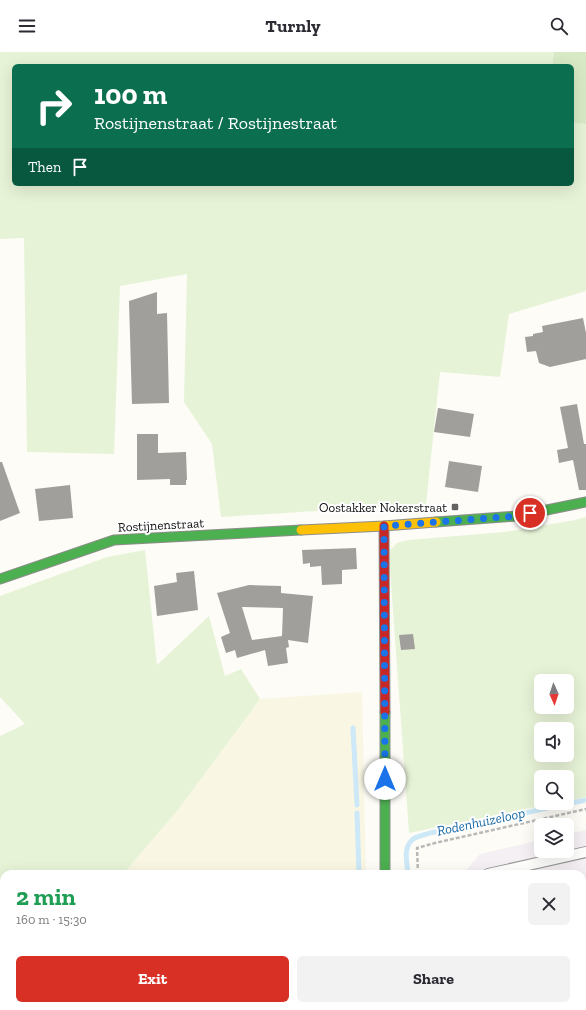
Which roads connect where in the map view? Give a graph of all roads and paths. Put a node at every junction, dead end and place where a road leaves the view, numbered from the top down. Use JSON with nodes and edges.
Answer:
{"nodes":[{"id":1,"x":586,"y":502,"type":"edge"},
{"id":2,"x":384,"y":526,"type":"junction"},
{"id":3,"x":0,"y":579,"type":"edge"},
{"id":4,"x":586,"y":809,"type":"edge"},
{"id":5,"x":586,"y":852,"type":"edge"},
{"id":6,"x":385,"y":870,"type":"edge"},
{"id":7,"x":418,"y":870,"type":"edge"},
{"id":8,"x":506,"y":870,"type":"edge"}],
"edges":[{"from":1,"to":2,"type":"street","name":"Rostijnenstraat"},
{"from":2,"to":3,"type":"street","name":"Rostijnenstraat"},
{"from":2,"to":6,"type":"street"},
{"from":4,"to":7,"type":"path"},
{"from":5,"to":8,"type":"lane"}]}
